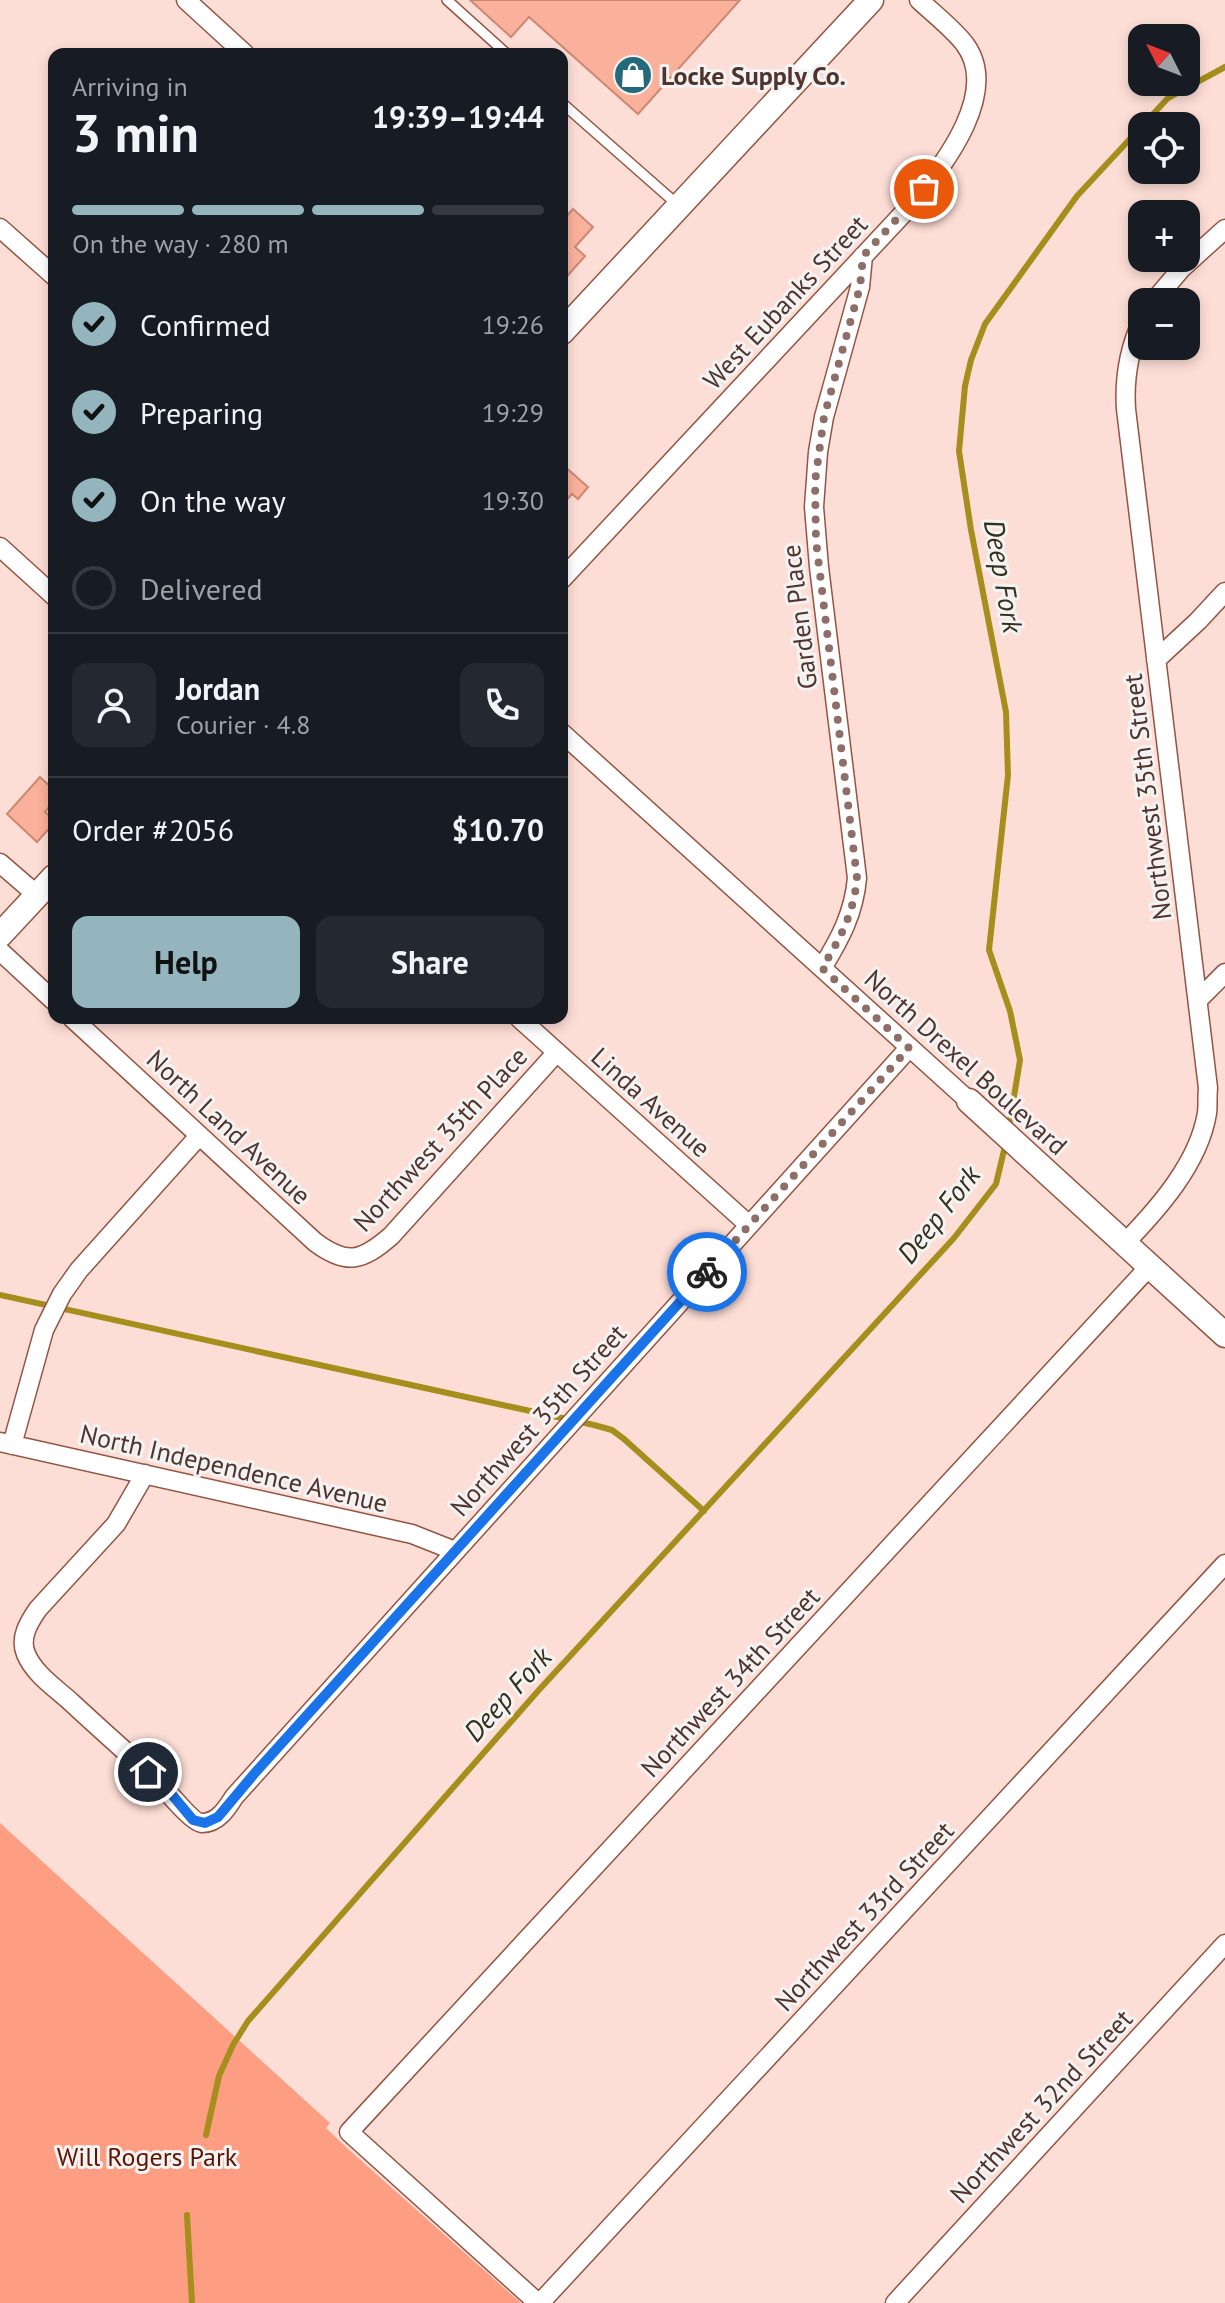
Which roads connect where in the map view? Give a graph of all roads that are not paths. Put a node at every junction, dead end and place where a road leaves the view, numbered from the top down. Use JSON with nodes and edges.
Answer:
{"nodes":[{"id":1,"x":186,"y":0,"type":"edge"},
{"id":2,"x":447,"y":0,"type":"edge"},
{"id":3,"x":871,"y":0,"type":"edge"},
{"id":4,"x":919,"y":0,"type":"edge"},
{"id":5,"x":238,"y":48,"type":"edge"},
{"id":6,"x":500,"y":48,"type":"edge"},
{"id":7,"x":568,"y":108,"type":"edge"},
{"id":8,"x":679,"y":206,"type":"junction"},
{"id":9,"x":0,"y":228,"type":"edge"},
{"id":10,"x":1225,"y":229,"type":"edge"},
{"id":11,"x":863,"y":256,"type":"junction"},
{"id":12,"x":48,"y":271,"type":"edge"},
{"id":13,"x":1165,"y":288,"type":"edge"},
{"id":14,"x":568,"y":326,"type":"edge"},
{"id":15,"x":1129,"y":360,"type":"edge"},
{"id":16,"x":0,"y":547,"type":"edge"},
{"id":17,"x":568,"y":573,"type":"edge"},
{"id":18,"x":48,"y":591,"type":"edge"},
{"id":19,"x":1225,"y":592,"type":"edge"},
{"id":20,"x":1156,"y":660,"type":"junction"},
{"id":21,"x":568,"y":738,"type":"edge"},
{"id":22,"x":0,"y":863,"type":"edge"},
{"id":23,"x":48,"y":883,"type":"edge"},
{"id":24,"x":37,"y":895,"type":"junction"},
{"id":25,"x":0,"y":935,"type":"edge"},
{"id":26,"x":0,"y":951,"type":"edge"},
{"id":27,"x":822,"y":968,"type":"junction"},
{"id":28,"x":1225,"y":973,"type":"edge"},
{"id":29,"x":48,"y":995,"type":"edge"},
{"id":30,"x":1198,"y":1000,"type":"junction"},
{"id":31,"x":78,"y":1024,"type":"edge"},
{"id":32,"x":526,"y":1024,"type":"edge"},
{"id":33,"x":909,"y":1048,"type":"junction"},
{"id":34,"x":557,"y":1052,"type":"junction"},
{"id":35,"x":969,"y":1101,"type":"joint"},
{"id":36,"x":199,"y":1136,"type":"junction"},
{"id":37,"x":749,"y":1225,"type":"junction"},
{"id":38,"x":1124,"y":1244,"type":"junction"},
{"id":39,"x":359,"y":1258,"type":"joint"},
{"id":40,"x":1149,"y":1267,"type":"junction"},
{"id":41,"x":1225,"y":1335,"type":"edge"},
{"id":42,"x":6,"y":1443,"type":"edge"},
{"id":43,"x":145,"y":1474,"type":"junction"},
{"id":44,"x":455,"y":1551,"type":"junction"},
{"id":45,"x":1225,"y":1564,"type":"edge"},
{"id":46,"x":1225,"y":1944,"type":"edge"},
{"id":47,"x":539,"y":2303,"type":"edge"},
{"id":48,"x":895,"y":2303,"type":"edge"}],
"edges":[{"from":1,"to":5,"type":"street"},
{"from":2,"to":6,"type":"lane"},
{"from":3,"to":8,"type":"main road"},
{"from":4,"to":11,"type":"street","name":"West Eubanks Street"},
{"from":7,"to":8,"type":"lane"},
{"from":8,"to":14,"type":"main road"},
{"from":9,"to":12,"type":"street"},
{"from":10,"to":13,"type":"street"},
{"from":11,"to":17,"type":"street","name":"West Eubanks Street"},
{"from":11,"to":27,"type":"street","name":"Garden Place"},
{"from":15,"to":20,"type":"street","name":"Northwest 35th Street"},
{"from":16,"to":18,"type":"street"},
{"from":19,"to":20,"type":"street"},
{"from":20,"to":30,"type":"street","name":"Northwest 35th Street"},
{"from":21,"to":27,"type":"street","name":"North Drexel Boulevard"},
{"from":22,"to":24,"type":"street"},
{"from":23,"to":24,"type":"main road"},
{"from":24,"to":25,"type":"main road"},
{"from":26,"to":29,"type":"street"},
{"from":27,"to":33,"type":"street","name":"North Drexel Boulevard"},
{"from":28,"to":30,"type":"street"},
{"from":30,"to":38,"type":"street","name":"Northwest 35th Street"},
{"from":31,"to":36,"type":"street","name":"North Land Avenue"},
{"from":32,"to":34,"type":"street","name":"Linda Avenue"},
{"from":33,"to":35,"type":"street","name":"North Drexel Boulevard"},
{"from":33,"to":37,"type":"street","name":"Northwest 35th Street"},
{"from":34,"to":37,"type":"street","name":"Linda Avenue"},
{"from":34,"to":39,"type":"street","name":"Northwest 35th Place"},
{"from":35,"to":38,"type":"main road","name":"North Drexel Boulevard"},
{"from":36,"to":39,"type":"street","name":"North Land Avenue"},
{"from":36,"to":42,"type":"street"},
{"from":37,"to":44,"type":"street","name":"Northwest 35th Street"},
{"from":38,"to":40,"type":"main road","name":"North Drexel Boulevard"},
{"from":40,"to":41,"type":"main road","name":"North Drexel Boulevard"},
{"from":40,"to":47,"type":"street","name":"Northwest 34th Street"},
{"from":42,"to":43,"type":"street","name":"North Independence Avenue"},
{"from":43,"to":44,"type":"street","name":"North Independence Avenue"},
{"from":43,"to":44,"type":"street","name":"Northwest 35th Street"},
{"from":45,"to":47,"type":"street","name":"Northwest 33rd Street"},
{"from":46,"to":48,"type":"street","name":"Northwest 32nd Street"}]}
